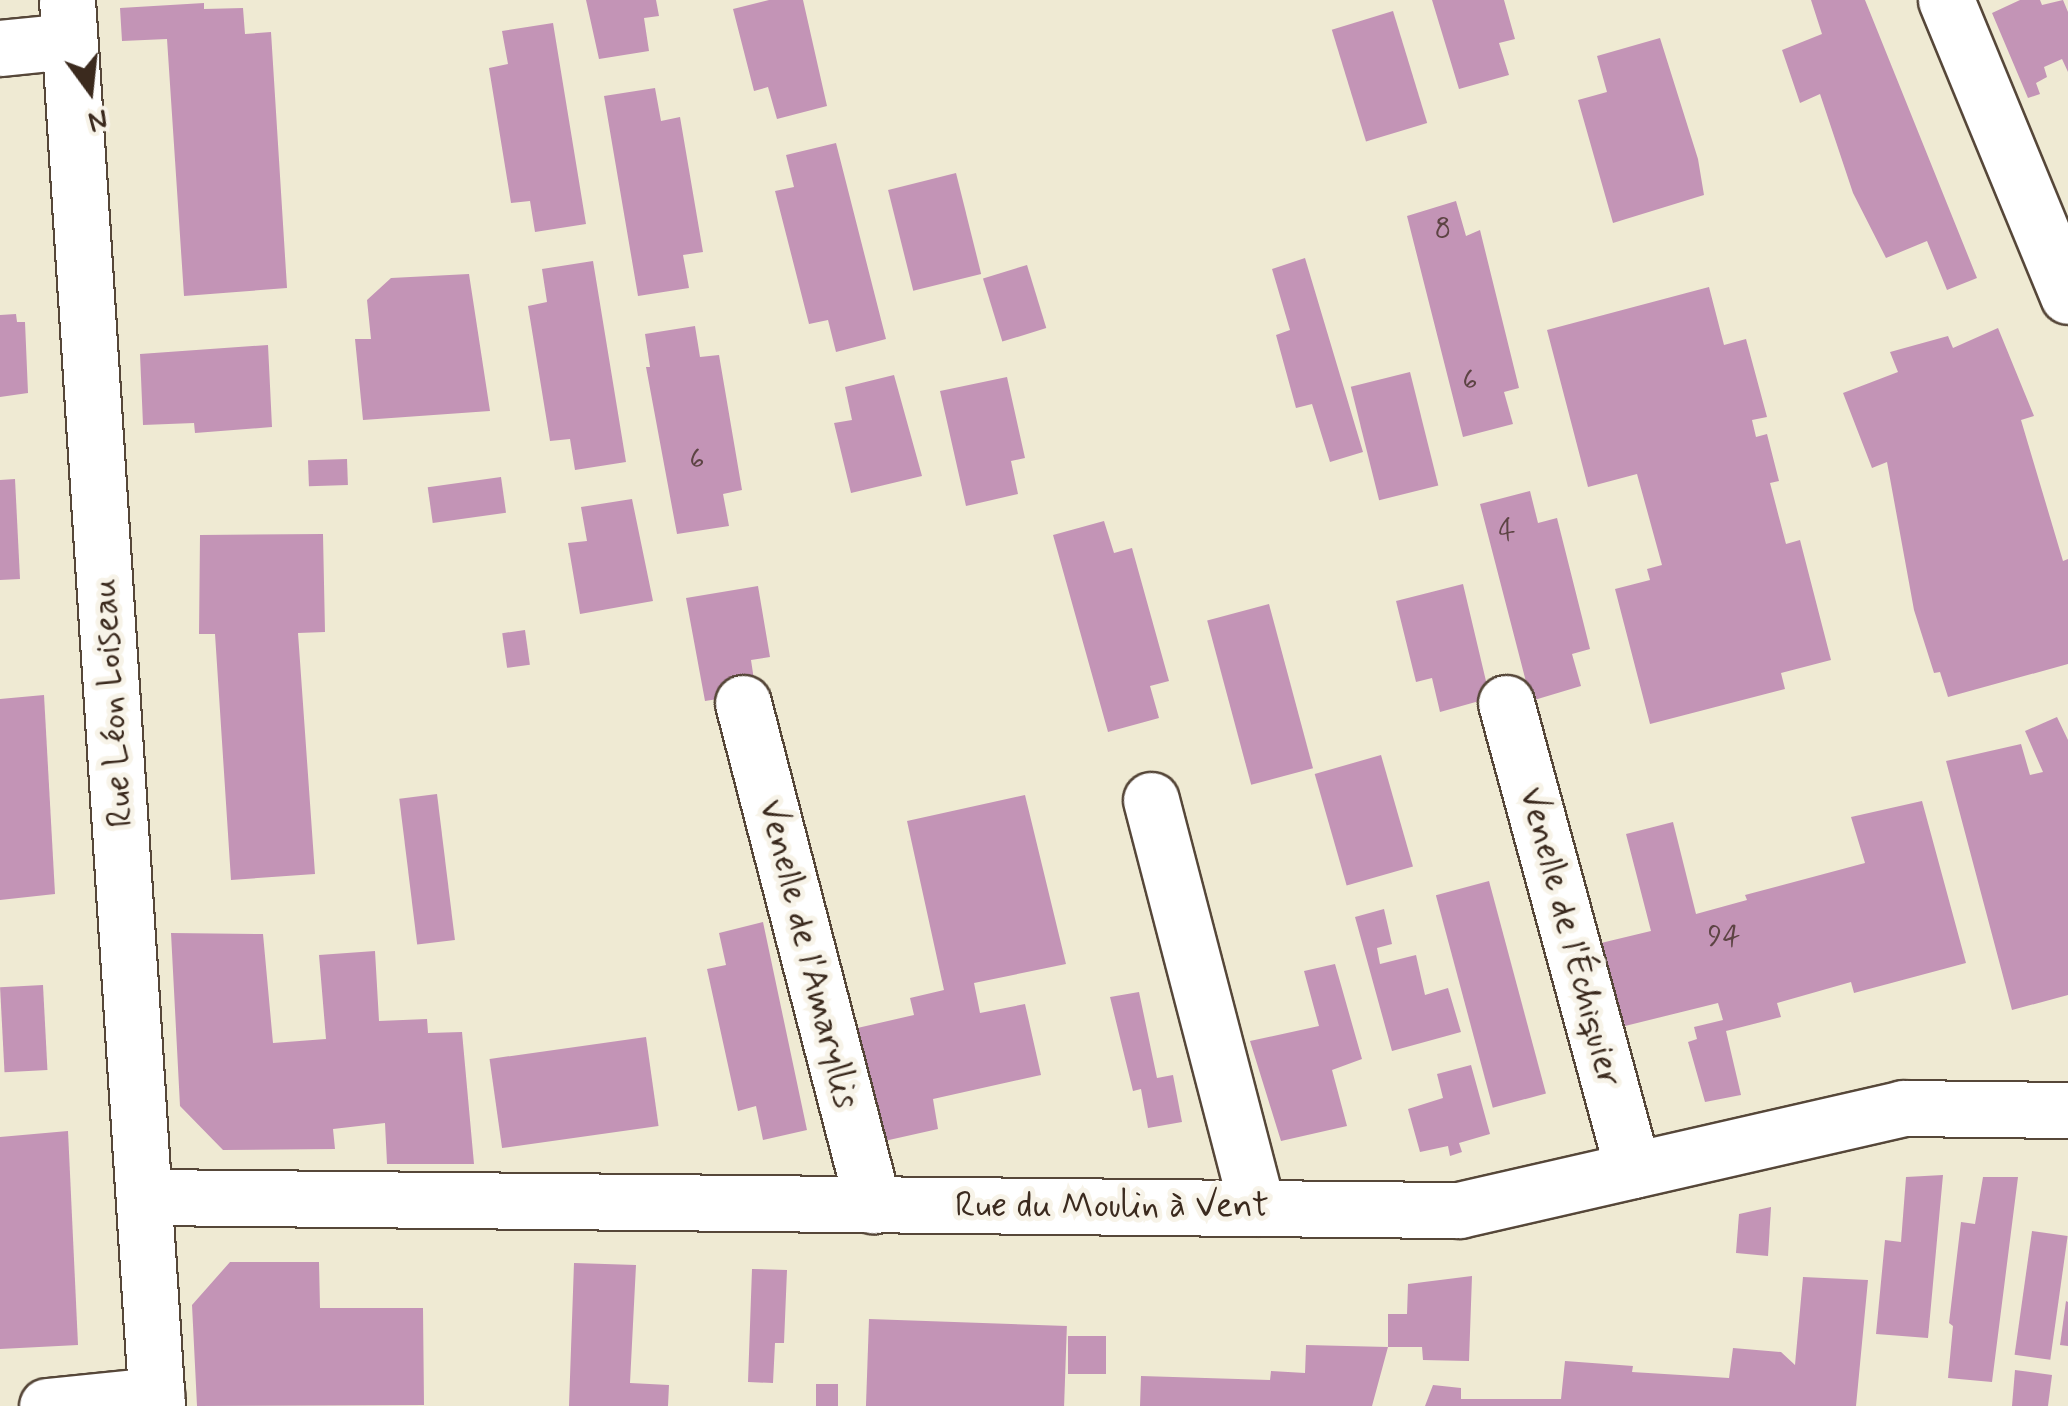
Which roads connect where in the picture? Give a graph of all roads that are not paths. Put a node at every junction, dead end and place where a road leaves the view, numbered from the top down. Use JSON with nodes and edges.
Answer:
{"nodes":[{"id":1,"x":1946,"y":0,"type":"edge"},
{"id":2,"x":68,"y":21,"type":"edge"},
{"id":3,"x":0,"y":48,"type":"edge"},
{"id":4,"x":2068,"y":296,"type":"edge"},
{"id":5,"x":743,"y":703,"type":"dead end"},
{"id":6,"x":1506,"y":703,"type":"dead end"},
{"id":7,"x":1151,"y":800,"type":"dead end"},
{"id":8,"x":2068,"y":1110,"type":"edge"},
{"id":9,"x":1633,"y":1170,"type":"junction"},
{"id":10,"x":145,"y":1197,"type":"junction"},
{"id":11,"x":872,"y":1205,"type":"junction"},
{"id":12,"x":1257,"y":1208,"type":"junction"},
{"id":13,"x":157,"y":1401,"type":"edge"},
{"id":14,"x":47,"y":1406,"type":"edge"}],
"edges":[{"from":1,"to":4,"type":"street"},
{"from":2,"to":3,"type":"street"},
{"from":2,"to":10,"type":"street","name":"Rue Léon Loiseau"},
{"from":5,"to":11,"type":"street","name":"Venelle de l'Amaryllis"},
{"from":6,"to":9,"type":"street","name":"Venelle de l'Échiquier"},
{"from":7,"to":12,"type":"street"},
{"from":8,"to":9,"type":"street","name":"Rue du Moulin à Vent"},
{"from":9,"to":12,"type":"street","name":"Rue du Moulin à Vent"},
{"from":10,"to":11,"type":"street","name":"Rue du Moulin à Vent"},
{"from":10,"to":13,"type":"street","name":"Rue Léon Loiseau"},
{"from":11,"to":12,"type":"street","name":"Rue du Moulin à Vent"},
{"from":13,"to":14,"type":"street"}]}
